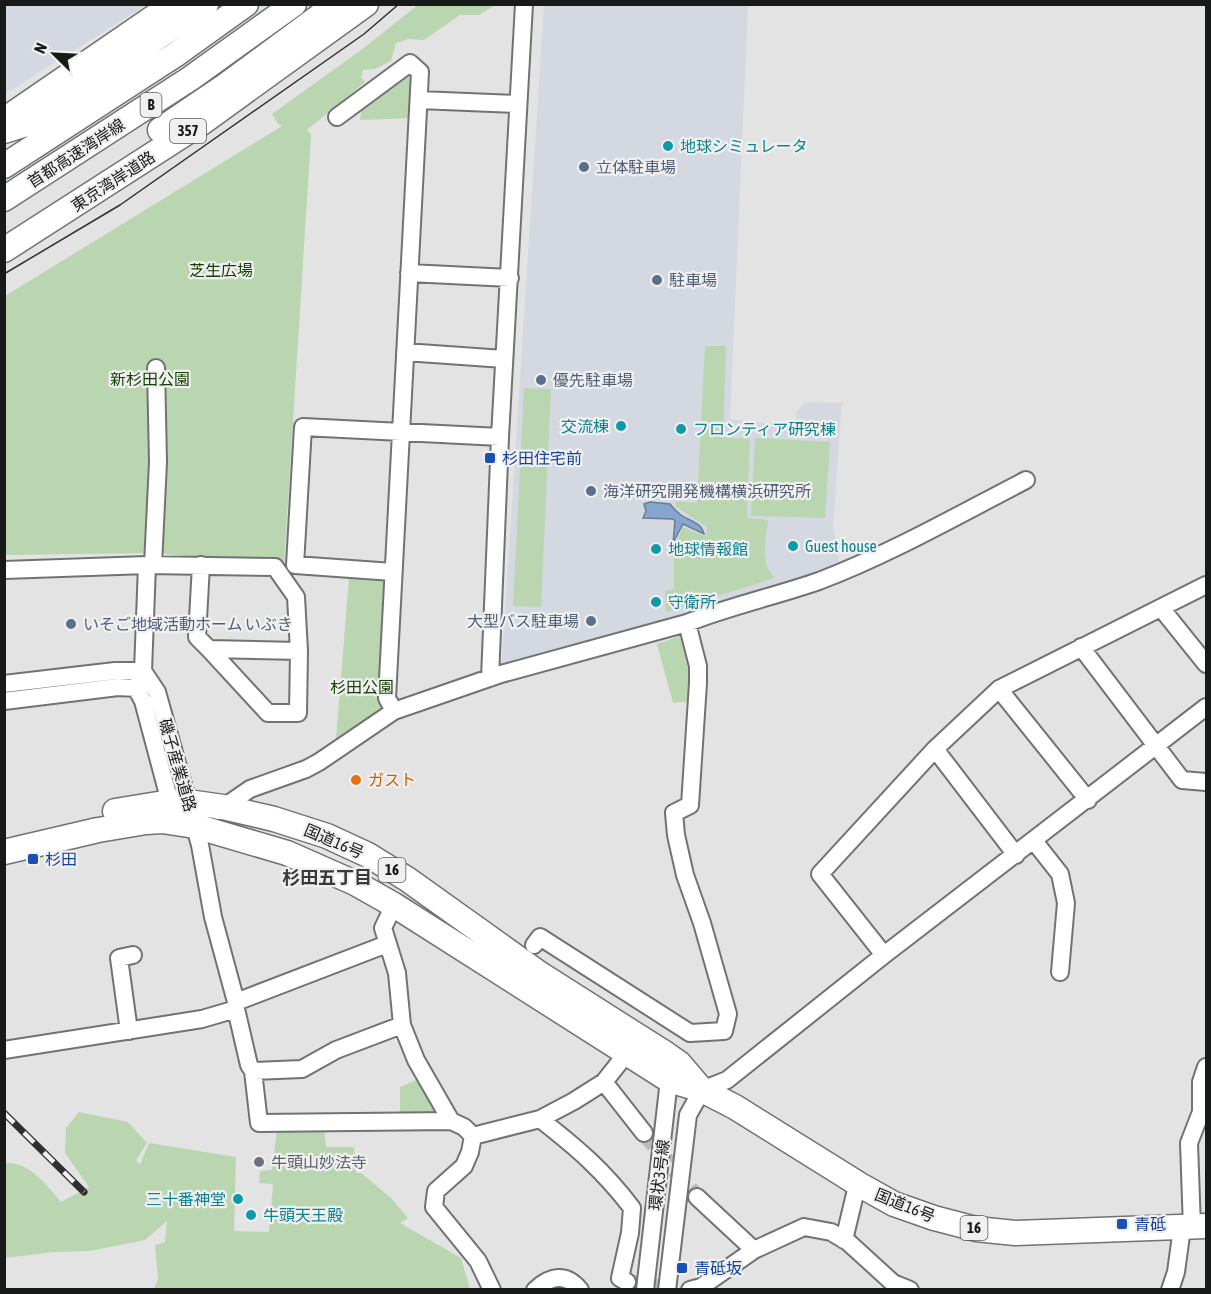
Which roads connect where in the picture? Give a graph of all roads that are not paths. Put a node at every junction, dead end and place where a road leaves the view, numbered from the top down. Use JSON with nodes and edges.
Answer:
{"nodes":[{"id":1,"x":173,"y":4,"type":"edge"},
{"id":2,"x":246,"y":4,"type":"edge"},
{"id":3,"x":294,"y":4,"type":"edge"},
{"id":4,"x":336,"y":4,"type":"edge"},
{"id":5,"x":366,"y":4,"type":"edge"},
{"id":6,"x":524,"y":4,"type":"edge"},
{"id":7,"x":203,"y":7,"type":"edge"},
{"id":8,"x":419,"y":100,"type":"junction"},
{"id":9,"x":518,"y":104,"type":"junction"},
{"id":10,"x":337,"y":117,"type":"dead end"},
{"id":11,"x":4,"y":120,"type":"edge"},
{"id":12,"x":4,"y":131,"type":"edge"},
{"id":13,"x":4,"y":166,"type":"edge"},
{"id":14,"x":4,"y":199,"type":"edge"},
{"id":15,"x":4,"y":233,"type":"edge"},
{"id":16,"x":4,"y":250,"type":"edge"},
{"id":17,"x":409,"y":273,"type":"junction"},
{"id":18,"x":510,"y":278,"type":"junction"},
{"id":19,"x":405,"y":352,"type":"junction"},
{"id":20,"x":504,"y":358,"type":"junction"},
{"id":21,"x":156,"y":368,"type":"dead end"},
{"id":22,"x":401,"y":432,"type":"junction"},
{"id":23,"x":500,"y":437,"type":"junction"},
{"id":24,"x":1026,"y":480,"type":"dead end"},
{"id":25,"x":150,"y":565,"type":"junction"},
{"id":26,"x":201,"y":565,"type":"junction"},
{"id":27,"x":4,"y":570,"type":"edge"},
{"id":28,"x":393,"y":572,"type":"junction"},
{"id":29,"x":1206,"y":585,"type":"edge"},
{"id":30,"x":1161,"y":608,"type":"junction"},
{"id":31,"x":687,"y":623,"type":"junction"},
{"id":32,"x":1081,"y":647,"type":"junction"},
{"id":33,"x":209,"y":649,"type":"junction"},
{"id":34,"x":299,"y":651,"type":"junction"},
{"id":35,"x":1206,"y":664,"type":"edge"},
{"id":36,"x":143,"y":671,"type":"junction"},
{"id":37,"x":490,"y":678,"type":"junction"},
{"id":38,"x":4,"y":684,"type":"edge"},
{"id":39,"x":136,"y":688,"type":"junction"},
{"id":40,"x":999,"y":689,"type":"junction"},
{"id":41,"x":4,"y":701,"type":"edge"},
{"id":42,"x":1206,"y":708,"type":"edge"},
{"id":43,"x":394,"y":711,"type":"junction"},
{"id":44,"x":1156,"y":746,"type":"junction"},
{"id":45,"x":935,"y":749,"type":"junction"},
{"id":46,"x":1206,"y":782,"type":"edge"},
{"id":47,"x":1088,"y":800,"type":"junction"},
{"id":48,"x":179,"y":802,"type":"junction"},
{"id":49,"x":223,"y":807,"type":"junction"},
{"id":50,"x":195,"y":826,"type":"junction"},
{"id":51,"x":4,"y":836,"type":"edge"},
{"id":52,"x":1034,"y":841,"type":"junction"},
{"id":53,"x":4,"y":852,"type":"edge"},
{"id":54,"x":1016,"y":855,"type":"junction"},
{"id":55,"x":394,"y":905,"type":"junction"},
{"id":56,"x":387,"y":944,"type":"junction"},
{"id":57,"x":534,"y":945,"type":"dead end"},
{"id":58,"x":133,"y":955,"type":"dead end"},
{"id":59,"x":884,"y":956,"type":"junction"},
{"id":60,"x":1060,"y":972,"type":"dead end"},
{"id":61,"x":236,"y":1005,"type":"junction"},
{"id":62,"x":402,"y":1025,"type":"junction"},
{"id":63,"x":129,"y":1031,"type":"junction"},
{"id":64,"x":630,"y":1042,"type":"junction"},
{"id":65,"x":4,"y":1050,"type":"edge"},
{"id":66,"x":1206,"y":1067,"type":"edge"},
{"id":67,"x":253,"y":1071,"type":"junction"},
{"id":68,"x":674,"y":1071,"type":"junction"},
{"id":69,"x":604,"y":1082,"type":"junction"},
{"id":70,"x":702,"y":1090,"type":"junction"},
{"id":71,"x":540,"y":1119,"type":"junction"},
{"id":72,"x":451,"y":1121,"type":"junction"},
{"id":73,"x":644,"y":1133,"type":"tunnel mouth"},
{"id":74,"x":473,"y":1136,"type":"junction"},
{"id":75,"x":860,"y":1185,"type":"junction"},
{"id":76,"x":698,"y":1197,"type":"tunnel mouth"},
{"id":77,"x":1194,"y":1228,"type":"edge"},
{"id":78,"x":844,"y":1240,"type":"junction"},
{"id":79,"x":754,"y":1250,"type":"junction"},
{"id":80,"x":627,"y":1282,"type":"dead end"},
{"id":81,"x":492,"y":1290,"type":"edge"},
{"id":82,"x":535,"y":1290,"type":"edge"},
{"id":83,"x":580,"y":1290,"type":"edge"},
{"id":84,"x":645,"y":1290,"type":"edge"},
{"id":85,"x":667,"y":1290,"type":"edge"},
{"id":86,"x":690,"y":1290,"type":"edge"},
{"id":87,"x":910,"y":1290,"type":"edge"},
{"id":88,"x":1170,"y":1290,"type":"edge"}],
"edges":[{"from":1,"to":11,"type":"highway"},
{"from":2,"to":13,"type":"highway","name":"首都高速湾岸線","number":"B"},
{"from":3,"to":14,"type":"highway","name":"首都高速湾岸線","number":"B"},
{"from":4,"to":15,"type":"highway","number":"B"},
{"from":5,"to":16,"type":"highway","name":"東京湾岸道路","number":"357"},
{"from":6,"to":9,"type":"street"},
{"from":7,"to":12,"type":"highway"},
{"from":8,"to":9,"type":"street"},
{"from":8,"to":10,"type":"street"},
{"from":8,"to":17,"type":"street"},
{"from":9,"to":18,"type":"street"},
{"from":17,"to":18,"type":"street"},
{"from":17,"to":19,"type":"street"},
{"from":18,"to":20,"type":"street"},
{"from":19,"to":20,"type":"street"},
{"from":19,"to":22,"type":"street"},
{"from":20,"to":23,"type":"street"},
{"from":21,"to":25,"type":"street"},
{"from":22,"to":23,"type":"street"},
{"from":22,"to":28,"type":"street"},
{"from":22,"to":28,"type":"street"},
{"from":23,"to":37,"type":"street"},
{"from":24,"to":31,"type":"street"},
{"from":25,"to":26,"type":"street"},
{"from":25,"to":27,"type":"street"},
{"from":25,"to":36,"type":"street"},
{"from":26,"to":33,"type":"street"},
{"from":26,"to":34,"type":"street"},
{"from":28,"to":43,"type":"street"},
{"from":29,"to":30,"type":"street"},
{"from":30,"to":32,"type":"street"},
{"from":30,"to":35,"type":"street"},
{"from":31,"to":37,"type":"street"},
{"from":31,"to":57,"type":"street"},
{"from":32,"to":40,"type":"street"},
{"from":32,"to":44,"type":"street"},
{"from":33,"to":34,"type":"street"},
{"from":33,"to":34,"type":"street"},
{"from":36,"to":38,"type":"street"},
{"from":36,"to":39,"type":"street"},
{"from":36,"to":48,"type":"street","name":"磯子産業道路"},
{"from":37,"to":43,"type":"street"},
{"from":39,"to":41,"type":"street"},
{"from":39,"to":48,"type":"street","name":"磯子産業道路"},
{"from":40,"to":45,"type":"street"},
{"from":40,"to":47,"type":"street"},
{"from":42,"to":44,"type":"street"},
{"from":43,"to":49,"type":"street"},
{"from":44,"to":46,"type":"street"},
{"from":44,"to":47,"type":"street"},
{"from":45,"to":54,"type":"street"},
{"from":45,"to":59,"type":"street"},
{"from":47,"to":52,"type":"street"},
{"from":48,"to":49,"type":"highway","name":"国道16号","number":"16"},
{"from":48,"to":50,"type":"street","name":"磯子産業道路"},
{"from":48,"to":51,"type":"highway","name":"国道16号","number":"16"},
{"from":49,"to":50,"type":"street"},
{"from":49,"to":64,"type":"highway","name":"国道16号","number":"16"},
{"from":50,"to":53,"type":"highway","name":"国道16号","number":"16"},
{"from":50,"to":55,"type":"highway","name":"国道16号","number":"16"},
{"from":50,"to":61,"type":"street"},
{"from":52,"to":54,"type":"street"},
{"from":52,"to":60,"type":"street"},
{"from":54,"to":59,"type":"street"},
{"from":55,"to":56,"type":"street"},
{"from":55,"to":64,"type":"highway","name":"国道16号","number":"16"},
{"from":56,"to":61,"type":"street"},
{"from":56,"to":62,"type":"street"},
{"from":58,"to":63,"type":"street"},
{"from":59,"to":70,"type":"street"},
{"from":61,"to":63,"type":"street"},
{"from":61,"to":67,"type":"street"},
{"from":62,"to":67,"type":"street"},
{"from":62,"to":72,"type":"street"},
{"from":63,"to":65,"type":"street"},
{"from":64,"to":68,"type":"highway","name":"国道16号","number":"16"},
{"from":64,"to":69,"type":"street"},
{"from":66,"to":77,"type":"street"},
{"from":67,"to":72,"type":"street"},
{"from":68,"to":70,"type":"highway","name":"国道16号","number":"16"},
{"from":68,"to":84,"type":"street","name":"環状3号線"},
{"from":69,"to":71,"type":"street"},
{"from":69,"to":73,"type":"street"},
{"from":70,"to":75,"type":"highway","name":"国道16号","number":"16"},
{"from":70,"to":85,"type":"street","name":"環状3号線"},
{"from":71,"to":74,"type":"street"},
{"from":71,"to":80,"type":"street"},
{"from":72,"to":74,"type":"street"},
{"from":74,"to":81,"type":"street"},
{"from":75,"to":77,"type":"highway","name":"国道16号","number":"16"},
{"from":75,"to":78,"type":"street"},
{"from":76,"to":79,"type":"street"},
{"from":77,"to":88,"type":"street"},
{"from":78,"to":79,"type":"street"},
{"from":78,"to":87,"type":"street"},
{"from":79,"to":86,"type":"street"},
{"from":82,"to":83,"type":"street"}]}
